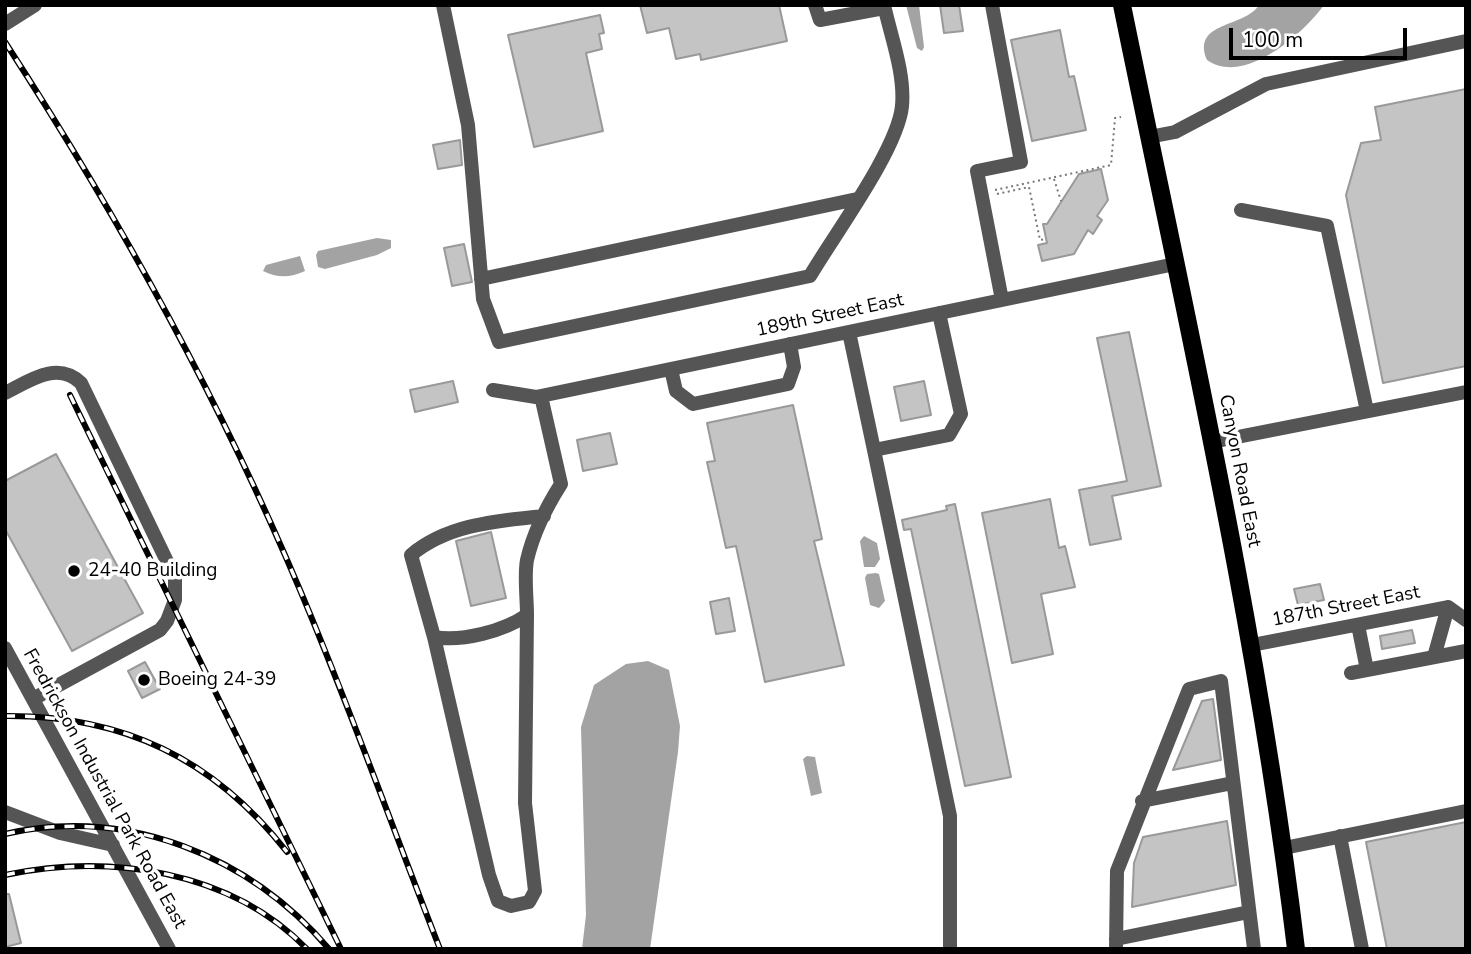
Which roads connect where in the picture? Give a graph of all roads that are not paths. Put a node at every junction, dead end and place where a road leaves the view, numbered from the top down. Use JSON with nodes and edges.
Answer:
{"nodes":[{"id":1,"x":35,"y":5,"type":"edge"},
{"id":2,"x":443,"y":5,"type":"edge"},
{"id":3,"x":815,"y":5,"type":"edge"},
{"id":4,"x":992,"y":5,"type":"edge"},
{"id":5,"x":1122,"y":5,"type":"edge"},
{"id":6,"x":884,"y":7,"type":"edge"},
{"id":7,"x":5,"y":24,"type":"edge"},
{"id":8,"x":1466,"y":41,"type":"edge"},
{"id":9,"x":1149,"y":136,"type":"junction"},
{"id":10,"x":857,"y":199,"type":"junction"},
{"id":11,"x":1241,"y":210,"type":"dead end"},
{"id":12,"x":1175,"y":264,"type":"junction"},
{"id":13,"x":481,"y":279,"type":"junction"},
{"id":14,"x":1002,"y":300,"type":"junction"},
{"id":15,"x":939,"y":313,"type":"junction"},
{"id":16,"x":849,"y":332,"type":"junction"},
{"id":17,"x":790,"y":344,"type":"junction"},
{"id":18,"x":671,"y":369,"type":"junction"},
{"id":19,"x":493,"y":390,"type":"dead end"},
{"id":20,"x":1466,"y":392,"type":"edge"},
{"id":21,"x":5,"y":393,"type":"edge"},
{"id":22,"x":541,"y":396,"type":"junction"},
{"id":23,"x":1367,"y":411,"type":"junction"},
{"id":24,"x":1212,"y":442,"type":"junction"},
{"id":25,"x":874,"y":450,"type":"junction"},
{"id":26,"x":544,"y":516,"type":"junction"},
{"id":27,"x":1448,"y":607,"type":"junction"},
{"id":28,"x":527,"y":615,"type":"junction"},
{"id":29,"x":1466,"y":620,"type":"edge"},
{"id":30,"x":1358,"y":625,"type":"junction"},
{"id":31,"x":434,"y":637,"type":"junction"},
{"id":32,"x":1252,"y":645,"type":"junction"},
{"id":33,"x":5,"y":648,"type":"edge"},
{"id":34,"x":1466,"y":651,"type":"edge"},
{"id":35,"x":1434,"y":657,"type":"junction"},
{"id":36,"x":1367,"y":670,"type":"junction"},
{"id":37,"x":1351,"y":673,"type":"dead end"},
{"id":38,"x":33,"y":699,"type":"junction"},
{"id":39,"x":1233,"y":783,"type":"junction"},
{"id":40,"x":1142,"y":801,"type":"junction"},
{"id":41,"x":1466,"y":811,"type":"edge"},
{"id":42,"x":5,"y":812,"type":"edge"},
{"id":43,"x":1340,"y":836,"type":"junction"},
{"id":44,"x":113,"y":845,"type":"junction"},
{"id":45,"x":1284,"y":848,"type":"junction"},
{"id":46,"x":1249,"y":912,"type":"junction"},
{"id":47,"x":1116,"y":944,"type":"edge"},
{"id":48,"x":169,"y":949,"type":"edge"},
{"id":49,"x":950,"y":949,"type":"edge"},
{"id":50,"x":1254,"y":949,"type":"edge"},
{"id":51,"x":1296,"y":949,"type":"edge"},
{"id":52,"x":1362,"y":949,"type":"edge"}],
"edges":[{"from":1,"to":7,"type":"street"},
{"from":2,"to":13,"type":"street"},
{"from":3,"to":6,"type":"street"},
{"from":4,"to":14,"type":"street"},
{"from":5,"to":9,"type":"main road","name":"Canyon Road East"},
{"from":6,"to":10,"type":"street"},
{"from":8,"to":9,"type":"street"},
{"from":9,"to":12,"type":"main road","name":"Canyon Road East"},
{"from":10,"to":13,"type":"street"},
{"from":10,"to":13,"type":"street"},
{"from":11,"to":23,"type":"street"},
{"from":12,"to":14,"type":"street","name":"189th Street East"},
{"from":12,"to":24,"type":"main road","name":"Canyon Road East"},
{"from":14,"to":15,"type":"street","name":"189th Street East"},
{"from":15,"to":16,"type":"street","name":"189th Street East"},
{"from":15,"to":25,"type":"street"},
{"from":16,"to":17,"type":"street","name":"189th Street East"},
{"from":16,"to":25,"type":"street"},
{"from":17,"to":18,"type":"street","name":"189th Street East"},
{"from":17,"to":18,"type":"street"},
{"from":18,"to":22,"type":"street","name":"189th Street East"},
{"from":19,"to":22,"type":"street","name":"189th Street East"},
{"from":20,"to":23,"type":"street"},
{"from":21,"to":38,"type":"street"},
{"from":22,"to":26,"type":"street"},
{"from":23,"to":24,"type":"street"},
{"from":24,"to":32,"type":"main road","name":"Canyon Road East"},
{"from":25,"to":49,"type":"street"},
{"from":26,"to":28,"type":"street"},
{"from":26,"to":31,"type":"street"},
{"from":27,"to":29,"type":"street"},
{"from":27,"to":30,"type":"street","name":"187th Street East"},
{"from":27,"to":35,"type":"street"},
{"from":28,"to":31,"type":"street"},
{"from":28,"to":31,"type":"street"},
{"from":30,"to":32,"type":"street","name":"187th Street East"},
{"from":30,"to":36,"type":"street"},
{"from":32,"to":45,"type":"main road","name":"Canyon Road East"},
{"from":33,"to":38,"type":"street","name":"Fredrickson Industrial Park Road East"},
{"from":34,"to":35,"type":"street"},
{"from":35,"to":36,"type":"street"},
{"from":36,"to":37,"type":"street"},
{"from":38,"to":44,"type":"street","name":"Fredrickson Industrial Park Road East"},
{"from":39,"to":40,"type":"street"},
{"from":39,"to":40,"type":"street"},
{"from":39,"to":46,"type":"street"},
{"from":40,"to":47,"type":"street"},
{"from":41,"to":43,"type":"street"},
{"from":42,"to":44,"type":"street"},
{"from":43,"to":45,"type":"street"},
{"from":43,"to":52,"type":"street"},
{"from":44,"to":48,"type":"street","name":"Fredrickson Industrial Park Road East"},
{"from":45,"to":51,"type":"main road","name":"Canyon Road East"},
{"from":46,"to":47,"type":"street"},
{"from":46,"to":50,"type":"street"}]}
